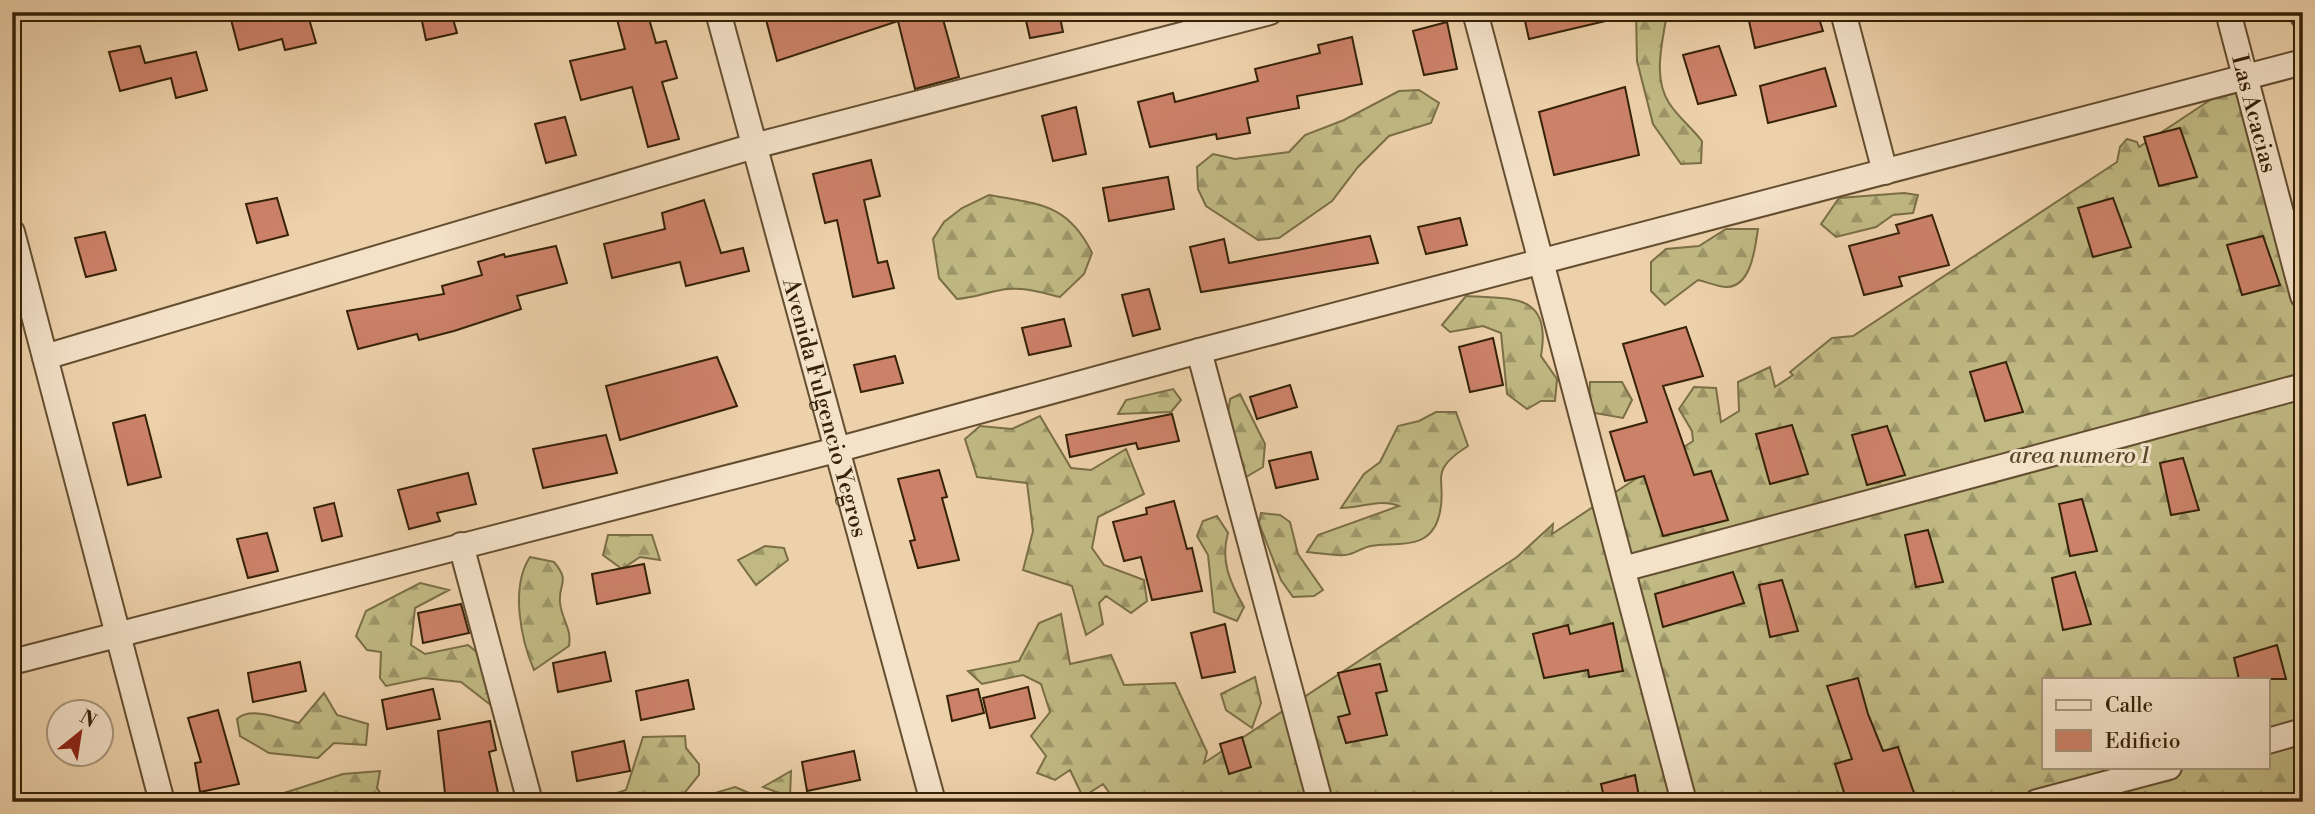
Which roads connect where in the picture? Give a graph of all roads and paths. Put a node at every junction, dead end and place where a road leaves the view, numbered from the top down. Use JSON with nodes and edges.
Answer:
{"nodes":[{"id":1,"x":718,"y":12,"type":"edge"},
{"id":2,"x":1270,"y":12,"type":"edge"},
{"id":3,"x":1475,"y":12,"type":"edge"},
{"id":4,"x":1843,"y":12,"type":"edge"},
{"id":5,"x":2228,"y":12,"type":"edge"},
{"id":6,"x":2303,"y":62,"type":"edge"},
{"id":7,"x":2245,"y":77,"type":"junction"},
{"id":8,"x":754,"y":146,"type":"junction"},
{"id":9,"x":1885,"y":172,"type":"junction"},
{"id":10,"x":12,"y":232,"type":"edge"},
{"id":11,"x":1542,"y":262,"type":"junction"},
{"id":12,"x":2303,"y":296,"type":"edge"},
{"id":13,"x":1199,"y":351,"type":"junction"},
{"id":14,"x":45,"y":357,"type":"junction"},
{"id":15,"x":2303,"y":386,"type":"edge"},
{"id":16,"x":836,"y":450,"type":"junction"},
{"id":17,"x":461,"y":545,"type":"junction"},
{"id":18,"x":1623,"y":569,"type":"junction"},
{"id":19,"x":118,"y":635,"type":"junction"},
{"id":20,"x":12,"y":662,"type":"edge"},
{"id":21,"x":2303,"y":731,"type":"edge"},
{"id":22,"x":2270,"y":740,"type":"edge"},
{"id":23,"x":2165,"y":768,"type":"edge"},
{"id":24,"x":162,"y":802,"type":"edge"},
{"id":25,"x":530,"y":802,"type":"edge"},
{"id":26,"x":933,"y":802,"type":"edge"},
{"id":27,"x":1320,"y":802,"type":"edge"},
{"id":28,"x":1684,"y":802,"type":"edge"},
{"id":29,"x":2037,"y":802,"type":"edge"}],
"edges":[{"from":1,"to":8,"type":"street","name":"Avenida Fulgencio Yegros"},
{"from":2,"to":8,"type":"street"},
{"from":3,"to":11,"type":"street"},
{"from":4,"to":9,"type":"street"},
{"from":5,"to":7,"type":"street","name":"Las Acacias"},
{"from":6,"to":7,"type":"street"},
{"from":7,"to":9,"type":"street"},
{"from":7,"to":12,"type":"street","name":"Las Acacias"},
{"from":8,"to":14,"type":"street"},
{"from":8,"to":16,"type":"street","name":"Avenida Fulgencio Yegros"},
{"from":9,"to":11,"type":"street"},
{"from":10,"to":14,"type":"street"},
{"from":11,"to":13,"type":"street"},
{"from":11,"to":18,"type":"street"},
{"from":13,"to":16,"type":"street"},
{"from":13,"to":27,"type":"street"},
{"from":14,"to":19,"type":"street"},
{"from":15,"to":18,"type":"street"},
{"from":16,"to":17,"type":"street"},
{"from":16,"to":26,"type":"street","name":"Avenida Fulgencio Yegros"},
{"from":17,"to":19,"type":"street"},
{"from":17,"to":25,"type":"street"},
{"from":18,"to":28,"type":"street"},
{"from":19,"to":20,"type":"street"},
{"from":19,"to":24,"type":"street"},
{"from":21,"to":22,"type":"street"},
{"from":23,"to":29,"type":"street"}]}
